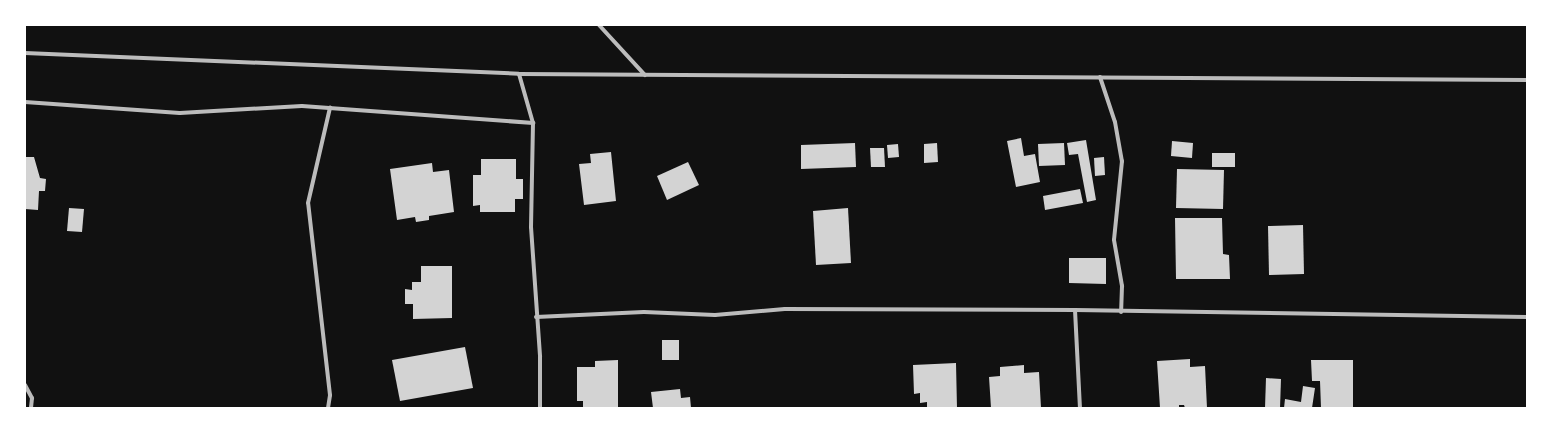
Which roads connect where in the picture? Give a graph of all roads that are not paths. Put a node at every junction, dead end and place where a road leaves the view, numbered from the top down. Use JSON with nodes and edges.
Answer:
{"nodes":[{"id":1,"x":599,"y":25,"type":"edge"},
{"id":2,"x":25,"y":53,"type":"edge"},
{"id":3,"x":519,"y":74,"type":"junction"},
{"id":4,"x":645,"y":75,"type":"junction"},
{"id":5,"x":1100,"y":77,"type":"junction"},
{"id":6,"x":1527,"y":80,"type":"edge"},
{"id":7,"x":25,"y":102,"type":"edge"},
{"id":8,"x":330,"y":108,"type":"junction"},
{"id":9,"x":533,"y":123,"type":"junction"},
{"id":10,"x":1075,"y":310,"type":"junction"},
{"id":11,"x":1121,"y":312,"type":"junction"},
{"id":12,"x":536,"y":317,"type":"junction"},
{"id":13,"x":1527,"y":317,"type":"edge"},
{"id":14,"x":25,"y":385,"type":"edge"},
{"id":15,"x":31,"y":408,"type":"edge"},
{"id":16,"x":328,"y":408,"type":"edge"},
{"id":17,"x":540,"y":408,"type":"edge"},
{"id":18,"x":1080,"y":408,"type":"edge"}],
"edges":[{"from":1,"to":4,"type":"street"},
{"from":2,"to":3,"type":"street"},
{"from":3,"to":4,"type":"street"},
{"from":3,"to":9,"type":"street"},
{"from":4,"to":5,"type":"street"},
{"from":5,"to":6,"type":"street"},
{"from":5,"to":11,"type":"street"},
{"from":7,"to":8,"type":"street"},
{"from":8,"to":9,"type":"street"},
{"from":8,"to":16,"type":"street"},
{"from":9,"to":12,"type":"street"},
{"from":10,"to":11,"type":"street"},
{"from":10,"to":12,"type":"street"},
{"from":10,"to":18,"type":"street"},
{"from":11,"to":13,"type":"street"},
{"from":12,"to":17,"type":"street"},
{"from":14,"to":15,"type":"street"}]}
